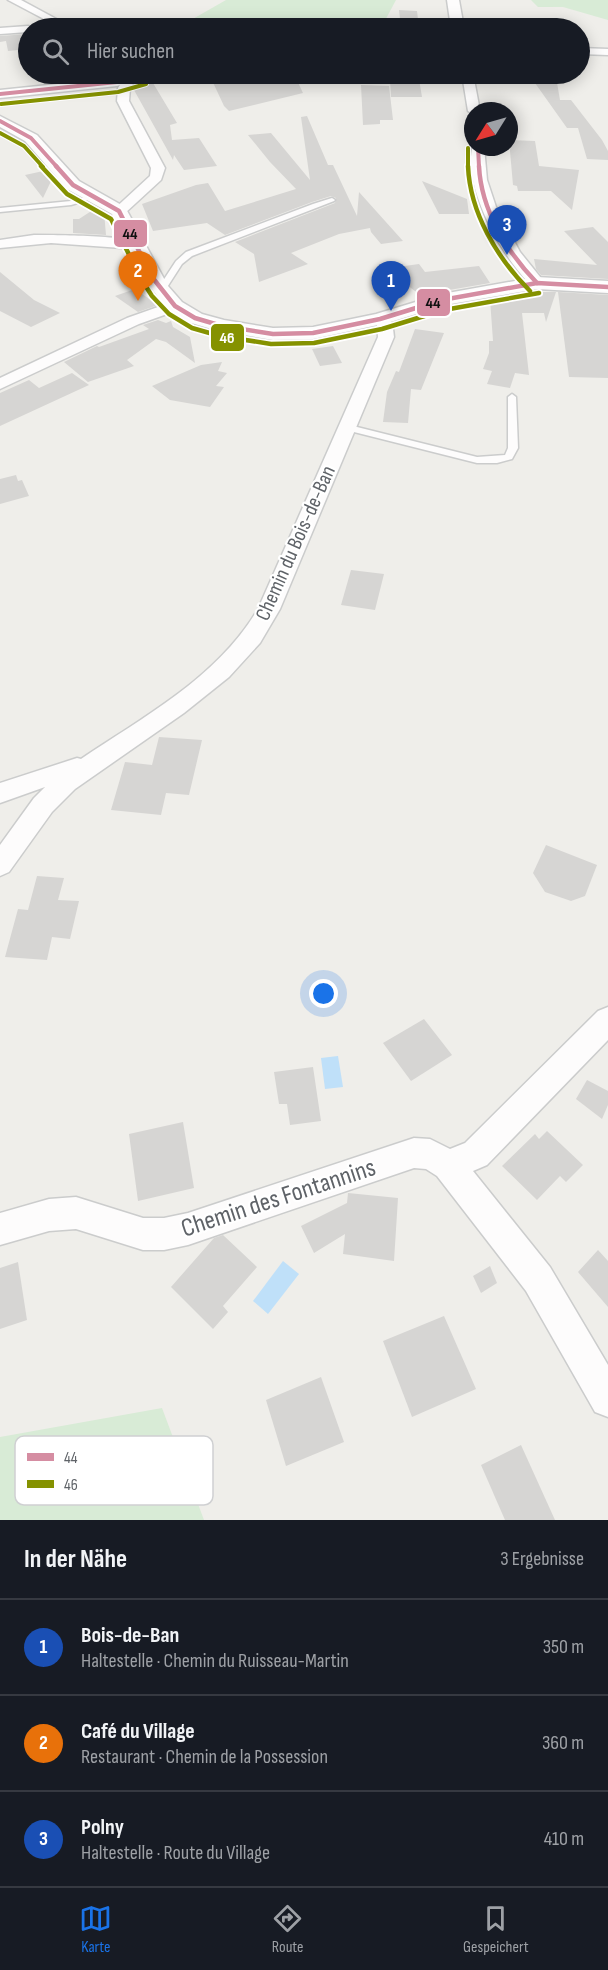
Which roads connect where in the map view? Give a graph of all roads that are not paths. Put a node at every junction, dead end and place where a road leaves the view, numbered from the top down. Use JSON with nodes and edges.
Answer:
{"nodes":[{"id":1,"x":14,"y":0,"type":"edge"},
{"id":2,"x":453,"y":0,"type":"edge"},
{"id":3,"x":49,"y":18,"type":"edge"},
{"id":4,"x":456,"y":18,"type":"edge"},
{"id":5,"x":18,"y":30,"type":"edge"},
{"id":6,"x":0,"y":31,"type":"edge"},
{"id":7,"x":590,"y":51,"type":"edge"},
{"id":8,"x":608,"y":52,"type":"edge"},
{"id":9,"x":101,"y":84,"type":"edge"},
{"id":10,"x":127,"y":84,"type":"edge"},
{"id":11,"x":469,"y":84,"type":"edge"},
{"id":12,"x":0,"y":94,"type":"edge"},
{"id":13,"x":472,"y":102,"type":"edge"},
{"id":14,"x":0,"y":121,"type":"edge"},
{"id":15,"x":479,"y":156,"type":"edge"},
{"id":16,"x":92,"y":197,"type":"junction"},
{"id":17,"x":332,"y":200,"type":"dead end"},
{"id":18,"x":0,"y":210,"type":"edge"},
{"id":19,"x":118,"y":211,"type":"junction"},
{"id":20,"x":0,"y":243,"type":"edge"},
{"id":21,"x":136,"y":245,"type":"junction"},
{"id":22,"x":537,"y":283,"type":"junction"},
{"id":23,"x":608,"y":287,"type":"edge"},
{"id":24,"x":160,"y":290,"type":"junction"},
{"id":25,"x":175,"y":306,"type":"junction"},
{"id":26,"x":380,"y":319,"type":"junction"},
{"id":27,"x":0,"y":384,"type":"edge"},
{"id":28,"x":512,"y":397,"type":"dead end"},
{"id":29,"x":345,"y":427,"type":"junction"},
{"id":30,"x":92,"y":762,"type":"junction"},
{"id":31,"x":0,"y":793,"type":"edge"},
{"id":32,"x":0,"y":865,"type":"edge"},
{"id":33,"x":608,"y":1020,"type":"edge"},
{"id":34,"x":448,"y":1165,"type":"junction"},
{"id":35,"x":0,"y":1229,"type":"edge"},
{"id":36,"x":608,"y":1399,"type":"edge"}],
"edges":[{"from":1,"to":3,"type":"street"},
{"from":2,"to":4,"type":"street"},
{"from":5,"to":6,"type":"street"},
{"from":7,"to":8,"type":"street"},
{"from":9,"to":12,"type":"street"},
{"from":10,"to":19,"type":"street"},
{"from":11,"to":13,"type":"street"},
{"from":14,"to":16,"type":"street"},
{"from":15,"to":22,"type":"street"},
{"from":16,"to":18,"type":"lane"},
{"from":16,"to":19,"type":"street"},
{"from":17,"to":24,"type":"lane"},
{"from":19,"to":21,"type":"street"},
{"from":20,"to":21,"type":"street"},
{"from":21,"to":24,"type":"street"},
{"from":22,"to":23,"type":"street"},
{"from":22,"to":26,"type":"street"},
{"from":24,"to":25,"type":"street"},
{"from":25,"to":26,"type":"street"},
{"from":25,"to":27,"type":"street"},
{"from":26,"to":29,"type":"street","name":"Chemin du Bois-de-Ban"},
{"from":28,"to":29,"type":"lane"},
{"from":29,"to":30,"type":"street","name":"Chemin du Bois-de-Ban"},
{"from":30,"to":31,"type":"street","name":"Chemin du Bois-de-Ban"},
{"from":30,"to":32,"type":"street","name":"Chemin du Bois-de-Ban"},
{"from":33,"to":34,"type":"street"},
{"from":34,"to":35,"type":"street","name":"Chemin des Fontannins"},
{"from":34,"to":36,"type":"street","name":"Chemin des Fontannins"}]}
